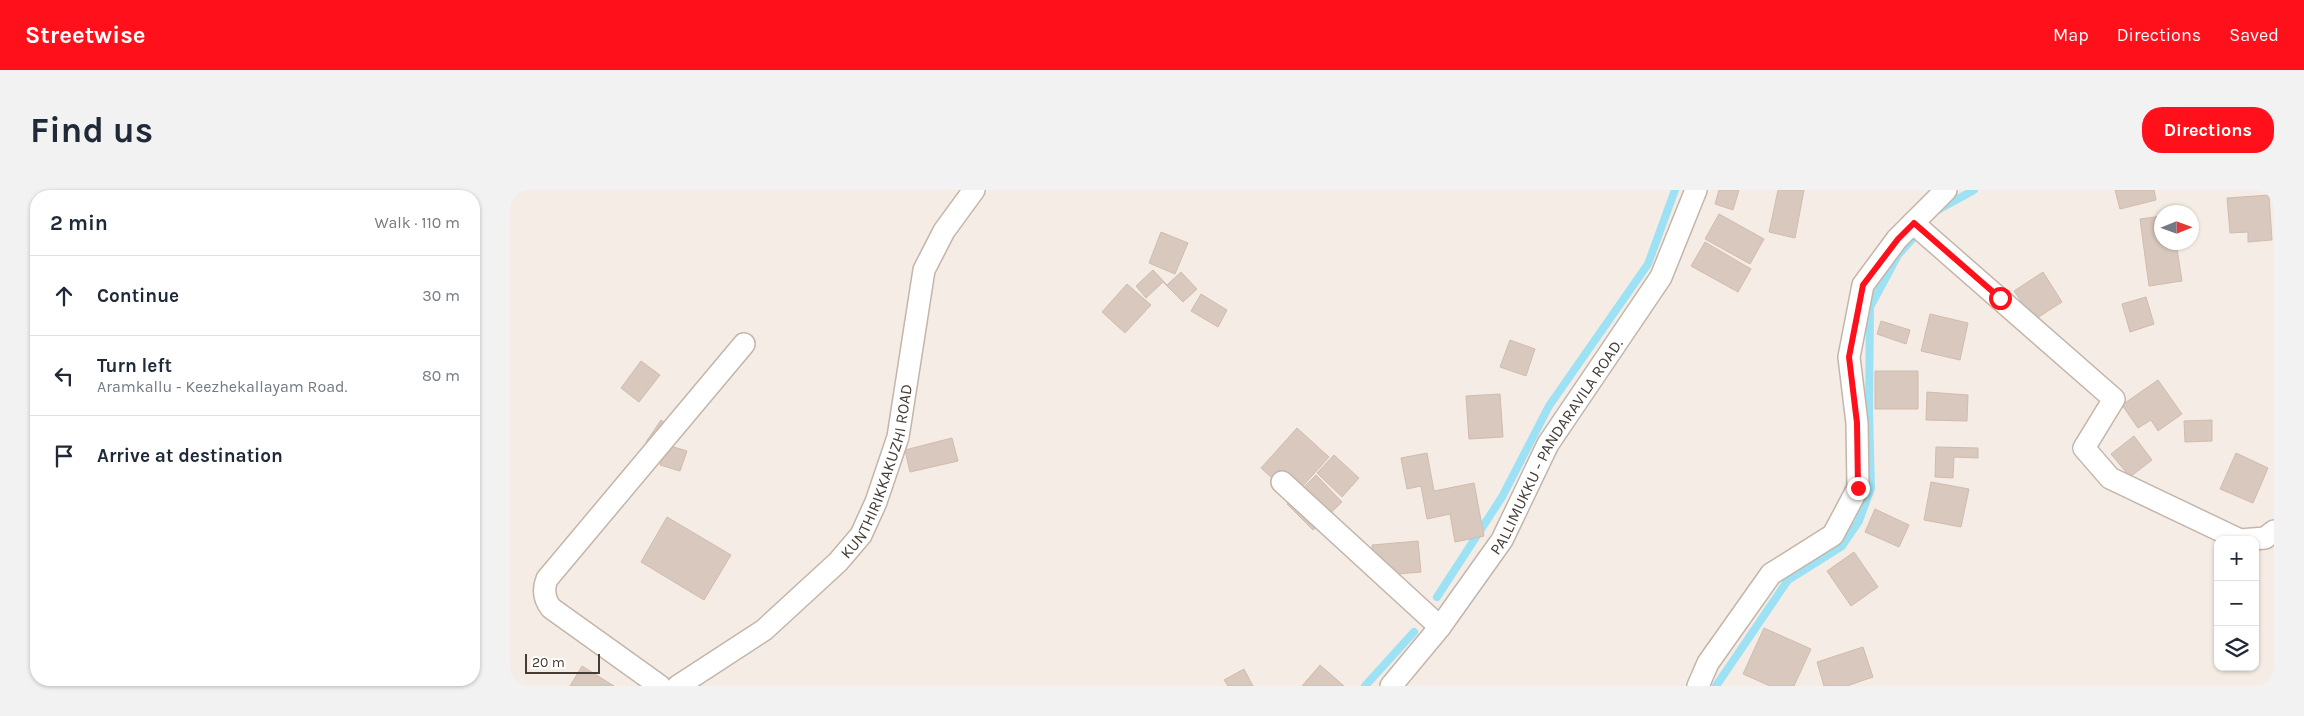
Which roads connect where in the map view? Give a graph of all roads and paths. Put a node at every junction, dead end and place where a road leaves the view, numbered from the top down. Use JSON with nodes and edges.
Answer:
{"nodes":[{"id":1,"x":974,"y":190,"type":"edge"},
{"id":2,"x":1696,"y":190,"type":"edge"},
{"id":3,"x":1946,"y":190,"type":"edge"},
{"id":4,"x":1914,"y":223,"type":"junction"},
{"id":5,"x":744,"y":344,"type":"dead end"},
{"id":6,"x":1282,"y":482,"type":"dead end"},
{"id":7,"x":2274,"y":531,"type":"edge"},
{"id":8,"x":1440,"y":627,"type":"junction"},
{"id":9,"x":660,"y":686,"type":"edge"},
{"id":10,"x":678,"y":686,"type":"edge"},
{"id":11,"x":1391,"y":686,"type":"edge"},
{"id":12,"x":1698,"y":686,"type":"edge"}],
"edges":[{"from":1,"to":10,"type":"street","name":"KUNTHIRIKKAKUZHI ROAD"},
{"from":2,"to":8,"type":"street","name":"PALLIMUKKU - PANDARAVILA ROAD."},
{"from":3,"to":4,"type":"street"},
{"from":4,"to":7,"type":"street"},
{"from":4,"to":12,"type":"street"},
{"from":5,"to":9,"type":"street"},
{"from":6,"to":8,"type":"street"},
{"from":8,"to":11,"type":"street","name":"PALLIMUKKU - PANDARAVILA ROAD."}]}
